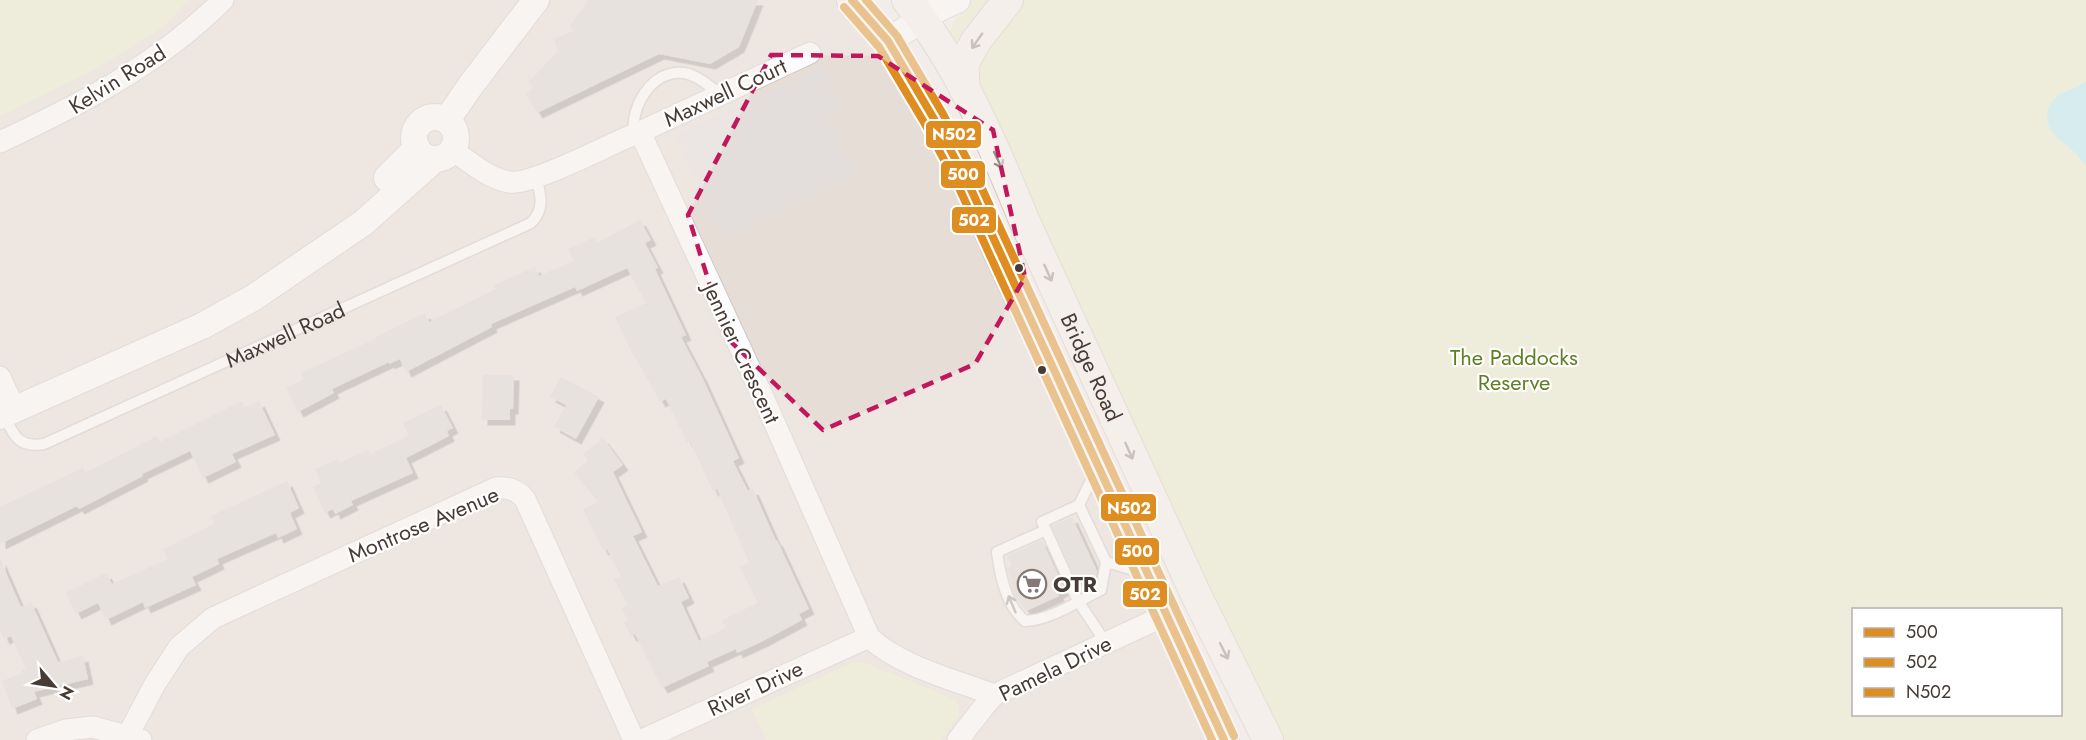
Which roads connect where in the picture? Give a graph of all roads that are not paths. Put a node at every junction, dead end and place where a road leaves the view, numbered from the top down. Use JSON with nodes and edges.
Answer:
{"nodes":[{"id":1,"x":223,"y":0,"type":"edge"},
{"id":2,"x":536,"y":0,"type":"edge"},
{"id":3,"x":852,"y":0,"type":"edge"},
{"id":4,"x":957,"y":0,"type":"edge"},
{"id":5,"x":1008,"y":0,"type":"edge"},
{"id":6,"x":915,"y":9,"type":"edge"},
{"id":7,"x":888,"y":41,"type":"junction"},
{"id":8,"x":810,"y":53,"type":"dead end"},
{"id":9,"x":964,"y":88,"type":"junction"},
{"id":10,"x":719,"y":94,"type":"junction"},
{"id":11,"x":447,"y":120,"type":"junction"},
{"id":12,"x":637,"y":133,"type":"junction"},
{"id":13,"x":0,"y":142,"type":"edge"},
{"id":14,"x":434,"y":152,"type":"junction"},
{"id":15,"x":536,"y":177,"type":"junction"},
{"id":16,"x":0,"y":377,"type":"edge"},
{"id":17,"x":6,"y":414,"type":"edge"},
{"id":18,"x":1098,"y":465,"type":"junction"},
{"id":19,"x":1079,"y":506,"type":"junction"},
{"id":20,"x":1046,"y":530,"type":"junction"},
{"id":21,"x":1106,"y":562,"type":"junction"},
{"id":22,"x":1147,"y":574,"type":"junction"},
{"id":23,"x":1198,"y":599,"type":"junction"},
{"id":24,"x":1078,"y":601,"type":"junction"},
{"id":25,"x":1166,"y":615,"type":"junction"},
{"id":26,"x":869,"y":637,"type":"junction"},
{"id":27,"x":1106,"y":643,"type":"junction"},
{"id":28,"x":994,"y":695,"type":"junction"},
{"id":29,"x":135,"y":738,"type":"edge"},
{"id":30,"x":37,"y":740,"type":"edge"},
{"id":31,"x":634,"y":740,"type":"edge"},
{"id":32,"x":642,"y":740,"type":"edge"},
{"id":33,"x":958,"y":740,"type":"edge"},
{"id":34,"x":1224,"y":740,"type":"edge"},
{"id":35,"x":1268,"y":740,"type":"edge"}],
"edges":[{"from":1,"to":13,"type":"street","name":"Kelvin Road"},
{"from":2,"to":11,"type":"street"},
{"from":3,"to":7,"type":"main road","name":"Bridge Road"},
{"from":4,"to":6,"type":"street"},
{"from":5,"to":9,"type":"main road","one_way":true},
{"from":6,"to":7,"type":"street"},
{"from":6,"to":9,"type":"main road","name":"Bridge Road"},
{"from":7,"to":18,"type":"main road","name":"Bridge Road"},
{"from":8,"to":10,"type":"street","name":"Maxwell Court"},
{"from":9,"to":23,"type":"main road","name":"Bridge Road","one_way":true},
{"from":10,"to":12,"type":"street","name":"Maxwell Court"},
{"from":10,"to":12,"type":"lane"},
{"from":11,"to":14,"type":"street"},
{"from":11,"to":14,"type":"street"},
{"from":12,"to":15,"type":"street"},
{"from":12,"to":26,"type":"street","name":"Jennier Crescent"},
{"from":14,"to":15,"type":"street"},
{"from":14,"to":17,"type":"street","name":"Maxwell Road"},
{"from":15,"to":17,"type":"lane","name":"Maxwell Road"},
{"from":16,"to":17,"type":"street"},
{"from":18,"to":19,"type":"lane"},
{"from":18,"to":22,"type":"main road","name":"Bridge Road"},
{"from":19,"to":20,"type":"lane"},
{"from":19,"to":21,"type":"lane"},
{"from":20,"to":24,"type":"lane"},
{"from":24,"to":20,"type":"lane","one_way":true},
{"from":21,"to":22,"type":"lane"},
{"from":21,"to":24,"type":"lane"},
{"from":22,"to":25,"type":"main road","name":"Bridge Road"},
{"from":23,"to":25,"type":"main road"},
{"from":23,"to":35,"type":"main road","name":"Bridge Road","one_way":true},
{"from":24,"to":27,"type":"lane"},
{"from":25,"to":27,"type":"street","name":"Pamela Drive"},
{"from":25,"to":34,"type":"main road","name":"Bridge Road"},
{"from":26,"to":28,"type":"street"},
{"from":26,"to":32,"type":"street","name":"River Drive"},
{"from":27,"to":28,"type":"street","name":"Pamela Drive"},
{"from":28,"to":33,"type":"street","name":"Pamela Drive"},
{"from":29,"to":30,"type":"street"},
{"from":29,"to":31,"type":"street","name":"Montrose Avenue"}]}
